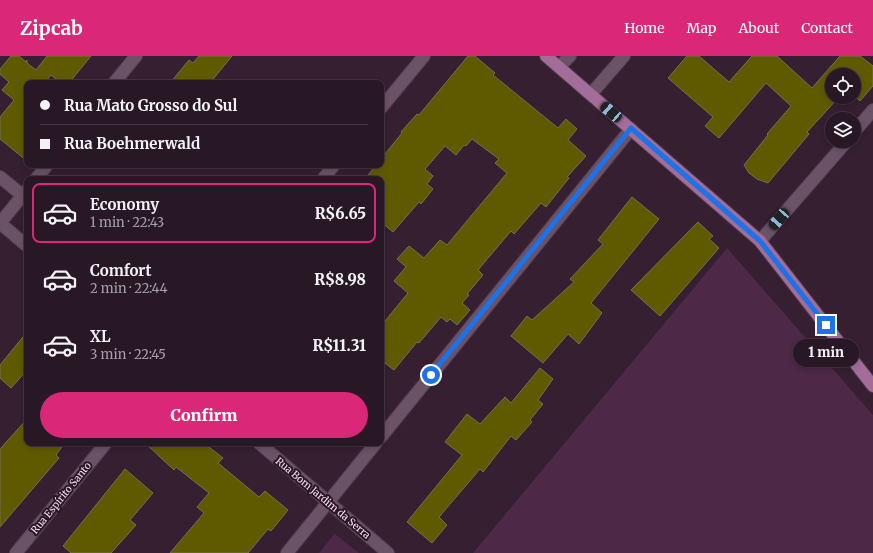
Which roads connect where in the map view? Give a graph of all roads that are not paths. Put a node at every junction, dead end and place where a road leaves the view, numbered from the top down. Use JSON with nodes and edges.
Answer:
{"nodes":[{"id":1,"x":136,"y":56,"type":"edge"},
{"id":2,"x":424,"y":56,"type":"edge"},
{"id":3,"x":546,"y":56,"type":"edge"},
{"id":4,"x":570,"y":56,"type":"edge"},
{"id":5,"x":624,"y":56,"type":"edge"},
{"id":6,"x":559,"y":68,"type":"junction"},
{"id":7,"x":116,"y":80,"type":"edge"},
{"id":8,"x":592,"y":94,"type":"junction"},
{"id":9,"x":384,"y":104,"type":"edge"},
{"id":10,"x":873,"y":110,"type":"edge"},
{"id":11,"x":861,"y":124,"type":"edge"},
{"id":12,"x":631,"y":128,"type":"junction"},
{"id":13,"x":840,"y":148,"type":"edge"},
{"id":14,"x":45,"y":168,"type":"edge"},
{"id":15,"x":332,"y":168,"type":"edge"},
{"id":16,"x":38,"y":176,"type":"edge"},
{"id":17,"x":325,"y":176,"type":"edge"},
{"id":18,"x":0,"y":177,"type":"edge"},
{"id":19,"x":24,"y":192,"type":"edge"},
{"id":20,"x":24,"y":194,"type":"edge"},
{"id":21,"x":0,"y":223,"type":"edge"},
{"id":22,"x":760,"y":241,"type":"junction"},
{"id":23,"x":24,"y":243,"type":"edge"},
{"id":24,"x":873,"y":386,"type":"edge"},
{"id":25,"x":384,"y":433,"type":"edge"},
{"id":26,"x":104,"y":446,"type":"edge"},
{"id":27,"x":263,"y":446,"type":"edge"},
{"id":28,"x":374,"y":446,"type":"edge"},
{"id":29,"x":328,"y":502,"type":"junction"},
{"id":30,"x":16,"y":553,"type":"edge"},
{"id":31,"x":287,"y":553,"type":"edge"},
{"id":32,"x":388,"y":553,"type":"edge"}],
"edges":[{"from":1,"to":7,"type":"street"},
{"from":2,"to":9,"type":"street"},
{"from":3,"to":6,"type":"main road"},
{"from":4,"to":6,"type":"street"},
{"from":5,"to":8,"type":"street"},
{"from":6,"to":8,"type":"main road"},
{"from":8,"to":12,"type":"main road"},
{"from":10,"to":11,"type":"street"},
{"from":12,"to":22,"type":"main road"},
{"from":12,"to":25,"type":"street"},
{"from":13,"to":22,"type":"street"},
{"from":14,"to":16,"type":"street"},
{"from":15,"to":17,"type":"street"},
{"from":18,"to":19,"type":"street"},
{"from":20,"to":21,"type":"street"},
{"from":21,"to":23,"type":"street"},
{"from":22,"to":24,"type":"main road"},
{"from":26,"to":30,"type":"street","name":"Rua Espírito Santo"},
{"from":27,"to":29,"type":"street","name":"Rua Bom Jardim da Serra"},
{"from":28,"to":29,"type":"street"},
{"from":29,"to":31,"type":"street"},
{"from":29,"to":32,"type":"street","name":"Rua Bom Jardim da Serra"}]}
